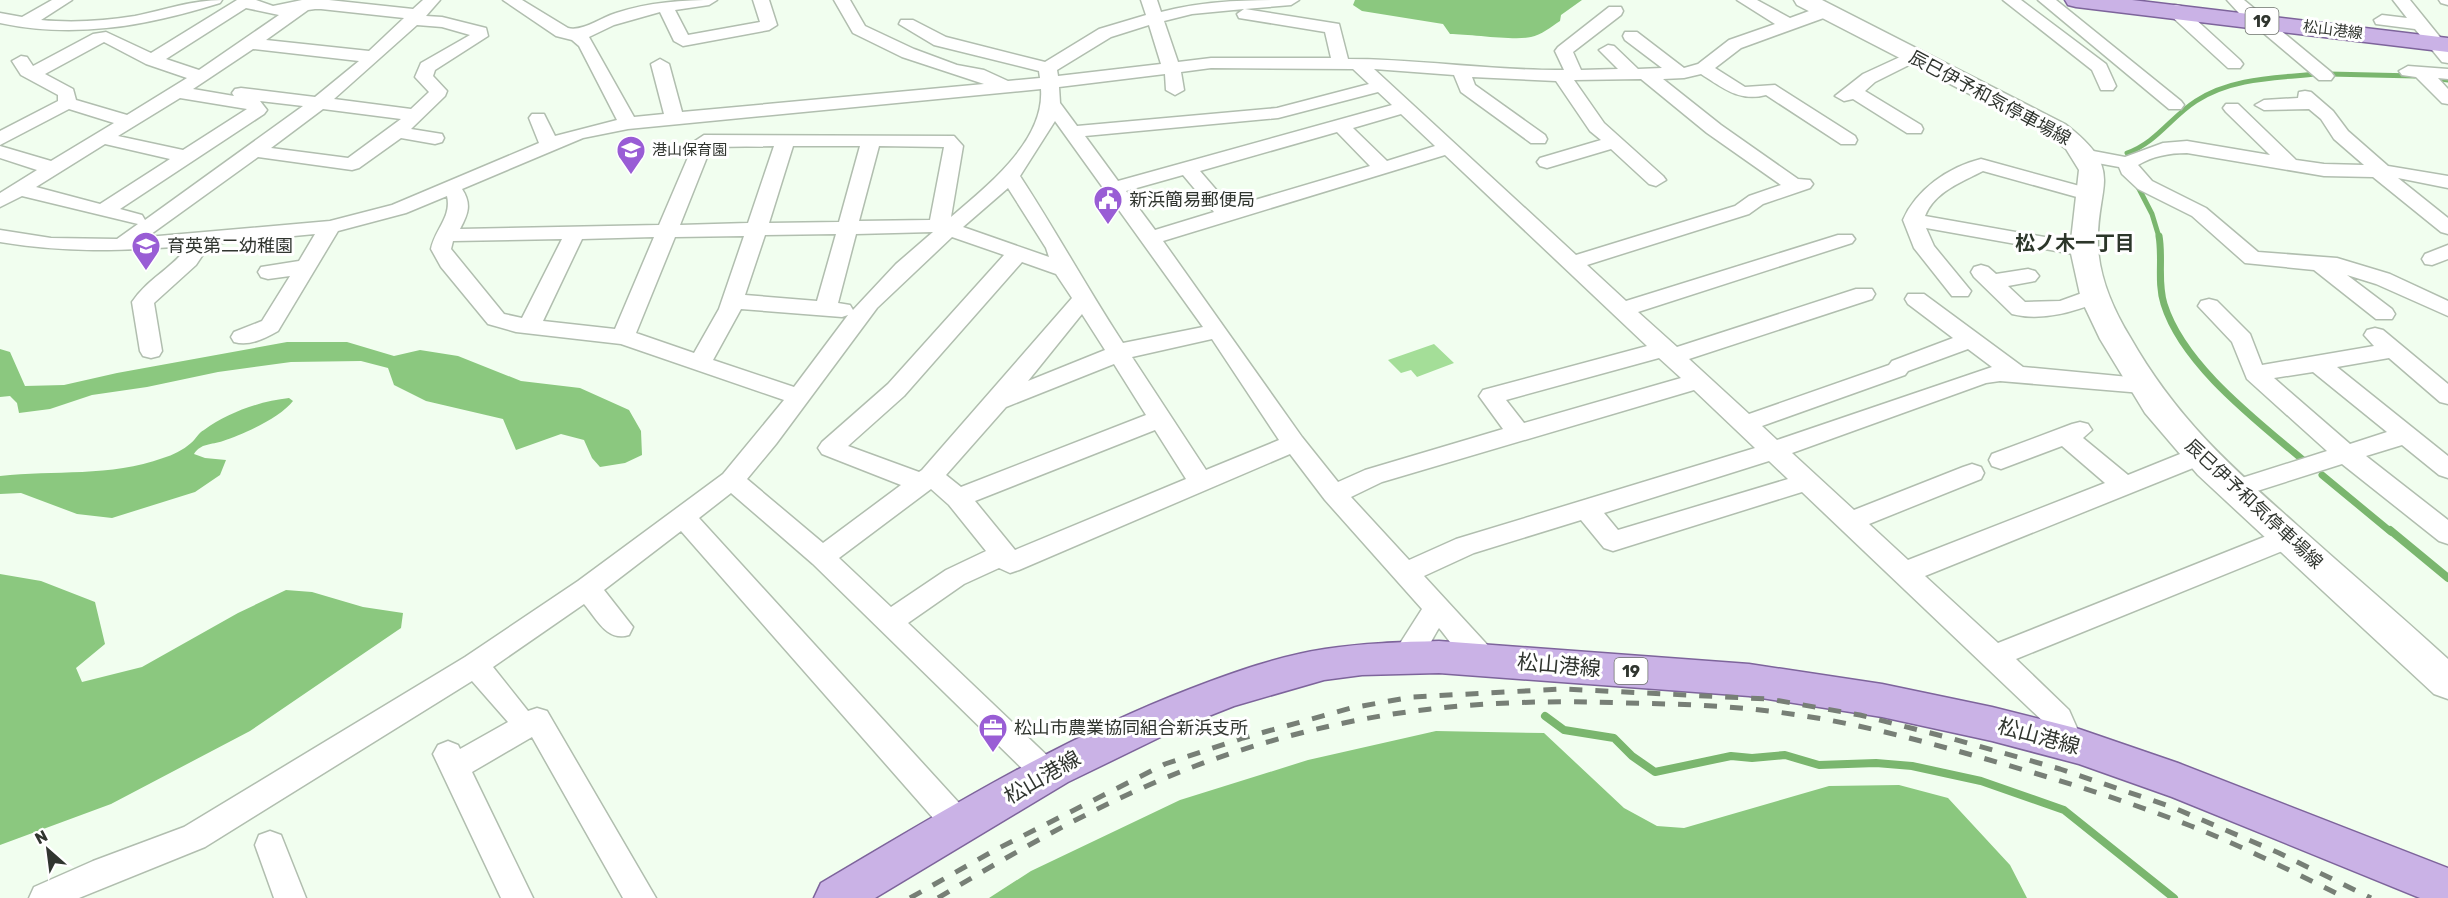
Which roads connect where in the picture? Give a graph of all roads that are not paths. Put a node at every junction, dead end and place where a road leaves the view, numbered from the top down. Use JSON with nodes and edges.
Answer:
{"nodes":[{"id":1,"x":214,"y":0,"type":"edge"},
{"id":2,"x":432,"y":0,"type":"edge"},
{"id":3,"x":541,"y":0,"type":"edge"},
{"id":4,"x":709,"y":0,"type":"edge"},
{"id":5,"x":761,"y":0,"type":"edge"},
{"id":6,"x":842,"y":0,"type":"edge"},
{"id":7,"x":1149,"y":0,"type":"edge"},
{"id":8,"x":1292,"y":0,"type":"edge"},
{"id":9,"x":1745,"y":0,"type":"edge"},
{"id":10,"x":2011,"y":0,"type":"edge"},
{"id":11,"x":2046,"y":0,"type":"edge"},
{"id":12,"x":2076,"y":0,"type":"edge"},
{"id":13,"x":2235,"y":0,"type":"edge"},
{"id":14,"x":2401,"y":0,"type":"edge"},
{"id":15,"x":515,"y":2,"type":"edge"},
{"id":16,"x":1240,"y":2,"type":"edge"},
{"id":17,"x":306,"y":4,"type":"junction"},
{"id":18,"x":1815,"y":5,"type":"edge"},
{"id":19,"x":69,"y":6,"type":"edge"},
{"id":20,"x":2,"y":8,"type":"edge"},
{"id":21,"x":166,"y":8,"type":"edge"},
{"id":22,"x":666,"y":8,"type":"junction"},
{"id":23,"x":2175,"y":10,"type":"junction"},
{"id":24,"x":1615,"y":11,"type":"dead end"},
{"id":25,"x":416,"y":17,"type":"junction"},
{"id":26,"x":1155,"y":18,"type":"junction"},
{"id":27,"x":2382,"y":20,"type":"dead end"},
{"id":28,"x":24,"y":23,"type":"junction"},
{"id":29,"x":1788,"y":24,"type":"junction"},
{"id":30,"x":2419,"y":24,"type":"junction"},
{"id":31,"x":49,"y":27,"type":"junction"},
{"id":32,"x":2262,"y":27,"type":"junction"},
{"id":33,"x":578,"y":36,"type":"junction"},
{"id":34,"x":1632,"y":36,"type":"dead end"},
{"id":35,"x":885,"y":42,"type":"junction"},
{"id":36,"x":249,"y":43,"type":"junction"},
{"id":37,"x":2443,"y":48,"type":"edge"},
{"id":38,"x":1608,"y":50,"type":"dead end"},
{"id":39,"x":1913,"y":56,"type":"junction"},
{"id":40,"x":373,"y":57,"type":"junction"},
{"id":41,"x":152,"y":60,"type":"junction"},
{"id":42,"x":660,"y":64,"type":"dead end"},
{"id":43,"x":1349,"y":64,"type":"junction"},
{"id":44,"x":2234,"y":64,"type":"dead end"},
{"id":45,"x":1170,"y":66,"type":"junction"},
{"id":46,"x":1704,"y":68,"type":"junction"},
{"id":47,"x":1461,"y":70,"type":"junction"},
{"id":48,"x":1679,"y":73,"type":"junction"},
{"id":49,"x":2448,"y":74,"type":"edge"},
{"id":50,"x":1568,"y":75,"type":"junction"},
{"id":51,"x":1641,"y":75,"type":"junction"},
{"id":52,"x":2325,"y":76,"type":"dead end"},
{"id":53,"x":201,"y":77,"type":"junction"},
{"id":54,"x":1049,"y":85,"type":"junction"},
{"id":55,"x":1380,"y":86,"type":"junction"},
{"id":56,"x":2107,"y":86,"type":"dead end"},
{"id":57,"x":1005,"y":87,"type":"junction"},
{"id":58,"x":181,"y":89,"type":"junction"},
{"id":59,"x":1175,"y":90,"type":"dead end"},
{"id":60,"x":2448,"y":99,"type":"edge"},
{"id":61,"x":66,"y":103,"type":"junction"},
{"id":62,"x":321,"y":104,"type":"junction"},
{"id":63,"x":2175,"y":105,"type":"dead end"},
{"id":64,"x":1403,"y":108,"type":"junction"},
{"id":65,"x":416,"y":115,"type":"junction"},
{"id":66,"x":538,"y":118,"type":"dead end"},
{"id":67,"x":675,"y":119,"type":"junction"},
{"id":68,"x":129,"y":121,"type":"junction"},
{"id":69,"x":628,"y":123,"type":"junction"},
{"id":70,"x":1910,"y":124,"type":"dead end"},
{"id":71,"x":1341,"y":126,"type":"junction"},
{"id":72,"x":397,"y":132,"type":"junction"},
{"id":73,"x":1072,"y":132,"type":"junction"},
{"id":74,"x":102,"y":138,"type":"junction"},
{"id":75,"x":435,"y":138,"type":"dead end"},
{"id":76,"x":0,"y":139,"type":"edge"},
{"id":77,"x":1538,"y":139,"type":"dead end"},
{"id":78,"x":786,"y":140,"type":"junction"},
{"id":79,"x":871,"y":140,"type":"junction"},
{"id":80,"x":1850,"y":140,"type":"dead end"},
{"id":81,"x":1612,"y":142,"type":"junction"},
{"id":82,"x":549,"y":145,"type":"junction"},
{"id":83,"x":1446,"y":149,"type":"junction"},
{"id":84,"x":254,"y":151,"type":"junction"},
{"id":85,"x":0,"y":152,"type":"edge"},
{"id":86,"x":2088,"y":156,"type":"junction"},
{"id":87,"x":187,"y":157,"type":"junction"},
{"id":88,"x":1546,"y":162,"type":"dead end"},
{"id":89,"x":2128,"y":162,"type":"junction"},
{"id":90,"x":2290,"y":164,"type":"junction"},
{"id":91,"x":52,"y":168,"type":"junction"},
{"id":92,"x":1187,"y":168,"type":"junction"},
{"id":93,"x":1383,"y":168,"type":"junction"},
{"id":94,"x":2380,"y":172,"type":"junction"},
{"id":95,"x":1010,"y":176,"type":"junction"},
{"id":96,"x":1656,"y":180,"type":"dead end"},
{"id":97,"x":2448,"y":182,"type":"edge"},
{"id":98,"x":452,"y":188,"type":"junction"},
{"id":99,"x":1113,"y":189,"type":"junction"},
{"id":100,"x":6,"y":195,"type":"edge"},
{"id":101,"x":2091,"y":195,"type":"junction"},
{"id":102,"x":103,"y":211,"type":"junction"},
{"id":103,"x":1227,"y":215,"type":"junction"},
{"id":104,"x":135,"y":219,"type":"dead end"},
{"id":105,"x":1913,"y":220,"type":"junction"},
{"id":106,"x":330,"y":226,"type":"junction"},
{"id":107,"x":945,"y":227,"type":"junction"},
{"id":108,"x":848,"y":228,"type":"junction"},
{"id":109,"x":2448,"y":228,"type":"edge"},
{"id":110,"x":758,"y":230,"type":"junction"},
{"id":111,"x":668,"y":232,"type":"junction"},
{"id":112,"x":575,"y":233,"type":"junction"},
{"id":113,"x":446,"y":235,"type":"junction"},
{"id":114,"x":0,"y":236,"type":"edge"},
{"id":115,"x":203,"y":238,"type":"junction"},
{"id":116,"x":1150,"y":238,"type":"junction"},
{"id":117,"x":1845,"y":239,"type":"dead end"},
{"id":118,"x":122,"y":245,"type":"junction"},
{"id":119,"x":2084,"y":250,"type":"junction"},
{"id":120,"x":1017,"y":254,"type":"junction"},
{"id":121,"x":2316,"y":261,"type":"junction"},
{"id":122,"x":1570,"y":264,"type":"junction"},
{"id":123,"x":306,"y":267,"type":"junction"},
{"id":124,"x":1064,"y":269,"type":"junction"},
{"id":125,"x":268,"y":272,"type":"dead end"},
{"id":126,"x":2028,"y":276,"type":"dead end"},
{"id":127,"x":1960,"y":291,"type":"dead end"},
{"id":128,"x":1864,"y":294,"type":"dead end"},
{"id":129,"x":2096,"y":295,"type":"junction"},
{"id":130,"x":1083,"y":299,"type":"junction"},
{"id":131,"x":1916,"y":299,"type":"dead end"},
{"id":132,"x":734,"y":301,"type":"junction"},
{"id":133,"x":2209,"y":306,"type":"dead end"},
{"id":134,"x":826,"y":309,"type":"junction"},
{"id":135,"x":2448,"y":309,"type":"edge"},
{"id":136,"x":1620,"y":310,"type":"junction"},
{"id":137,"x":862,"y":312,"type":"junction"},
{"id":138,"x":2384,"y":314,"type":"dead end"},
{"id":139,"x":529,"y":326,"type":"junction"},
{"id":140,"x":1218,"y":331,"type":"junction"},
{"id":141,"x":2375,"y":335,"type":"dead end"},
{"id":142,"x":242,"y":337,"type":"dead end"},
{"id":143,"x":623,"y":338,"type":"junction"},
{"id":144,"x":1969,"y":340,"type":"junction"},
{"id":145,"x":151,"y":351,"type":"dead end"},
{"id":146,"x":2393,"y":351,"type":"junction"},
{"id":147,"x":1667,"y":353,"type":"junction"},
{"id":148,"x":1119,"y":356,"type":"junction"},
{"id":149,"x":700,"y":363,"type":"junction"},
{"id":150,"x":2317,"y":363,"type":"junction"},
{"id":151,"x":2255,"y":374,"type":"junction"},
{"id":152,"x":2019,"y":375,"type":"junction"},
{"id":153,"x":1697,"y":381,"type":"junction"},
{"id":154,"x":2142,"y":385,"type":"junction"},
{"id":155,"x":2448,"y":396,"type":"edge"},
{"id":156,"x":799,"y":397,"type":"junction"},
{"id":157,"x":998,"y":401,"type":"junction"},
{"id":158,"x":1161,"y":419,"type":"junction"},
{"id":159,"x":1744,"y":424,"type":"junction"},
{"id":160,"x":1519,"y":433,"type":"junction"},
{"id":161,"x":2405,"y":435,"type":"junction"},
{"id":162,"x":1294,"y":443,"type":"junction"},
{"id":163,"x":1772,"y":451,"type":"junction"},
{"id":164,"x":2006,"y":451,"type":"dead end"},
{"id":165,"x":2346,"y":454,"type":"junction"},
{"id":166,"x":2199,"y":456,"type":"junction"},
{"id":167,"x":2448,"y":469,"type":"edge"},
{"id":168,"x":1972,"y":473,"type":"dead end"},
{"id":169,"x":732,"y":480,"type":"junction"},
{"id":170,"x":926,"y":480,"type":"junction"},
{"id":171,"x":1201,"y":482,"type":"junction"},
{"id":172,"x":1806,"y":482,"type":"junction"},
{"id":173,"x":2126,"y":486,"type":"junction"},
{"id":174,"x":2235,"y":489,"type":"junction"},
{"id":175,"x":1334,"y":494,"type":"junction"},
{"id":176,"x":958,"y":498,"type":"junction"},
{"id":177,"x":1586,"y":509,"type":"junction"},
{"id":178,"x":683,"y":516,"type":"junction"},
{"id":179,"x":1849,"y":522,"type":"junction"},
{"id":180,"x":2448,"y":534,"type":"edge"},
{"id":181,"x":2289,"y":538,"type":"junction"},
{"id":182,"x":1003,"y":554,"type":"junction"},
{"id":183,"x":822,"y":557,"type":"junction"},
{"id":184,"x":1406,"y":573,"type":"junction"},
{"id":185,"x":1904,"y":573,"type":"junction"},
{"id":186,"x":587,"y":588,"type":"junction"},
{"id":187,"x":1437,"y":608,"type":"junction"},
{"id":188,"x":889,"y":622,"type":"junction"},
{"id":189,"x":618,"y":627,"type":"dead end"},
{"id":190,"x":1406,"y":656,"type":"junction"},
{"id":191,"x":1994,"y":656,"type":"junction"},
{"id":192,"x":1483,"y":659,"type":"junction"},
{"id":193,"x":475,"y":664,"type":"junction"},
{"id":194,"x":2448,"y":683,"type":"edge"},
{"id":195,"x":514,"y":712,"type":"dead end"},
{"id":196,"x":2069,"y":744,"type":"junction"},
{"id":197,"x":1046,"y":773,"type":"junction"},
{"id":198,"x":959,"y":825,"type":"junction"},
{"id":199,"x":270,"y":845,"type":"dead end"},
{"id":200,"x":2448,"y":889,"type":"edge"},
{"id":201,"x":45,"y":898,"type":"edge"},
{"id":202,"x":290,"y":898,"type":"edge"},
{"id":203,"x":517,"y":898,"type":"edge"},
{"id":204,"x":640,"y":898,"type":"edge"},
{"id":205,"x":836,"y":898,"type":"edge"}],
"edges":[{"from":1,"to":21,"type":"street"},
{"from":2,"to":25,"type":"street"},
{"from":3,"to":15,"type":"street"},
{"from":4,"to":22,"type":"street"},
{"from":5,"to":22,"type":"street"},
{"from":6,"to":35,"type":"street"},
{"from":7,"to":26,"type":"street"},
{"from":8,"to":16,"type":"street"},
{"from":9,"to":29,"type":"street"},
{"from":10,"to":56,"type":"street"},
{"from":11,"to":63,"type":"street"},
{"from":12,"to":23,"type":"main road","name":"松山港線","number":"19"},
{"from":13,"to":32,"type":"street"},
{"from":14,"to":30,"type":"street"},
{"from":15,"to":33,"type":"street"},
{"from":16,"to":26,"type":"street"},
{"from":16,"to":43,"type":"street"},
{"from":17,"to":25,"type":"street"},
{"from":17,"to":36,"type":"street"},
{"from":17,"to":41,"type":"street"},
{"from":18,"to":29,"type":"street"},
{"from":18,"to":39,"type":"main road","name":"辰巳伊予和気停車場線"},
{"from":19,"to":28,"type":"street"},
{"from":19,"to":31,"type":"street"},
{"from":20,"to":28,"type":"street"},
{"from":21,"to":31,"type":"street"},
{"from":22,"to":33,"type":"street"},
{"from":23,"to":32,"type":"main road","name":"松山港線","number":"19"},
{"from":23,"to":44,"type":"street"},
{"from":24,"to":50,"type":"street"},
{"from":25,"to":40,"type":"street"},
{"from":25,"to":65,"type":"street"},
{"from":26,"to":45,"type":"street"},
{"from":26,"to":54,"type":"street"},
{"from":27,"to":30,"type":"street"},
{"from":28,"to":31,"type":"street"},
{"from":29,"to":46,"type":"street"},
{"from":30,"to":37,"type":"street"},
{"from":32,"to":37,"type":"main road","name":"松山港線","number":"19"},
{"from":32,"to":52,"type":"street"},
{"from":33,"to":69,"type":"street"},
{"from":34,"to":48,"type":"street"},
{"from":35,"to":54,"type":"street"},
{"from":35,"to":57,"type":"street"},
{"from":36,"to":40,"type":"street"},
{"from":36,"to":53,"type":"street"},
{"from":38,"to":51,"type":"street"},
{"from":39,"to":70,"type":"street"},
{"from":39,"to":86,"type":"main road","name":"辰巳伊予和気停車場線"},
{"from":40,"to":62,"type":"street"},
{"from":41,"to":53,"type":"street"},
{"from":41,"to":61,"type":"street"},
{"from":42,"to":67,"type":"street"},
{"from":43,"to":45,"type":"street"},
{"from":43,"to":47,"type":"street"},
{"from":43,"to":55,"type":"street"},
{"from":45,"to":54,"type":"street"},
{"from":45,"to":59,"type":"street"},
{"from":46,"to":48,"type":"street"},
{"from":46,"to":80,"type":"street"},
{"from":47,"to":50,"type":"street"},
{"from":47,"to":77,"type":"street"},
{"from":48,"to":51,"type":"street"},
{"from":49,"to":60,"type":"street"},
{"from":50,"to":51,"type":"street"},
{"from":50,"to":81,"type":"street"},
{"from":51,"to":122,"type":"street"},
{"from":53,"to":58,"type":"street"},
{"from":54,"to":57,"type":"street"},
{"from":54,"to":73,"type":"street"},
{"from":54,"to":95,"type":"street"},
{"from":55,"to":64,"type":"street"},
{"from":55,"to":73,"type":"street"},
{"from":57,"to":67,"type":"street"},
{"from":58,"to":62,"type":"street"},
{"from":58,"to":68,"type":"street"},
{"from":58,"to":87,"type":"street"},
{"from":61,"to":68,"type":"street"},
{"from":61,"to":76,"type":"street"},
{"from":62,"to":65,"type":"street"},
{"from":62,"to":84,"type":"street"},
{"from":64,"to":71,"type":"street"},
{"from":64,"to":83,"type":"street"},
{"from":65,"to":72,"type":"street"},
{"from":66,"to":82,"type":"street"},
{"from":67,"to":69,"type":"street"},
{"from":68,"to":74,"type":"street"},
{"from":69,"to":82,"type":"street"},
{"from":71,"to":92,"type":"street"},
{"from":71,"to":93,"type":"street"},
{"from":72,"to":75,"type":"street"},
{"from":72,"to":84,"type":"street"},
{"from":73,"to":99,"type":"street"},
{"from":74,"to":87,"type":"street"},
{"from":74,"to":91,"type":"street"},
{"from":78,"to":79,"type":"street"},
{"from":78,"to":110,"type":"street"},
{"from":78,"to":111,"type":"street"},
{"from":79,"to":107,"type":"street"},
{"from":79,"to":108,"type":"street"},
{"from":81,"to":88,"type":"street"},
{"from":81,"to":96,"type":"street"},
{"from":82,"to":98,"type":"street"},
{"from":83,"to":93,"type":"street"},
{"from":83,"to":122,"type":"street"},
{"from":84,"to":118,"type":"street"},
{"from":85,"to":91,"type":"street"},
{"from":86,"to":89,"type":"street"},
{"from":86,"to":101,"type":"main road","name":"辰巳伊予和気停車場線"},
{"from":87,"to":102,"type":"street"},
{"from":89,"to":90,"type":"street"},
{"from":89,"to":121,"type":"street"},
{"from":90,"to":94,"type":"street"},
{"from":90,"to":94,"type":"street"},
{"from":91,"to":100,"type":"street"},
{"from":92,"to":99,"type":"street"},
{"from":92,"to":103,"type":"street"},
{"from":93,"to":103,"type":"street"},
{"from":94,"to":97,"type":"street"},
{"from":94,"to":109,"type":"street"},
{"from":95,"to":107,"type":"street"},
{"from":95,"to":124,"type":"street"},
{"from":98,"to":106,"type":"street"},
{"from":98,"to":113,"type":"street"},
{"from":99,"to":116,"type":"street"},
{"from":100,"to":102,"type":"street"},
{"from":101,"to":105,"type":"street"},
{"from":101,"to":119,"type":"main road","name":"辰巳伊予和気停車場線"},
{"from":102,"to":104,"type":"street"},
{"from":103,"to":116,"type":"street"},
{"from":105,"to":119,"type":"street"},
{"from":105,"to":127,"type":"street"},
{"from":106,"to":115,"type":"street"},
{"from":106,"to":123,"type":"street"},
{"from":107,"to":108,"type":"street"},
{"from":107,"to":120,"type":"street"},
{"from":107,"to":137,"type":"street"},
{"from":108,"to":110,"type":"street"},
{"from":108,"to":134,"type":"street"},
{"from":110,"to":111,"type":"street"},
{"from":110,"to":132,"type":"street"},
{"from":111,"to":112,"type":"street"},
{"from":111,"to":143,"type":"street"},
{"from":112,"to":113,"type":"street"},
{"from":112,"to":139,"type":"street"},
{"from":113,"to":139,"type":"street"},
{"from":114,"to":118,"type":"street"},
{"from":115,"to":118,"type":"street"},
{"from":115,"to":145,"type":"street"},
{"from":116,"to":140,"type":"street"},
{"from":117,"to":136,"type":"street"},
{"from":119,"to":129,"type":"main road","name":"辰巳伊予和気停車場線"},
{"from":120,"to":124,"type":"street"},
{"from":120,"to":170,"type":"street"},
{"from":121,"to":135,"type":"street"},
{"from":121,"to":138,"type":"street"},
{"from":122,"to":136,"type":"street"},
{"from":123,"to":125,"type":"street"},
{"from":123,"to":142,"type":"street"},
{"from":124,"to":130,"type":"street"},
{"from":126,"to":129,"type":"street"},
{"from":128,"to":147,"type":"street"},
{"from":129,"to":154,"type":"main road","name":"辰巳伊予和気停車場線"},
{"from":130,"to":148,"type":"street"},
{"from":130,"to":157,"type":"street"},
{"from":131,"to":144,"type":"street"},
{"from":132,"to":134,"type":"street"},
{"from":132,"to":149,"type":"street"},
{"from":133,"to":151,"type":"street"},
{"from":134,"to":137,"type":"street"},
{"from":136,"to":147,"type":"street"},
{"from":137,"to":156,"type":"street"},
{"from":139,"to":143,"type":"street"},
{"from":140,"to":148,"type":"street"},
{"from":140,"to":162,"type":"street"},
{"from":141,"to":146,"type":"street"},
{"from":143,"to":149,"type":"street"},
{"from":144,"to":152,"type":"street"},
{"from":144,"to":159,"type":"street"},
{"from":146,"to":150,"type":"street"},
{"from":146,"to":155,"type":"street"},
{"from":147,"to":153,"type":"street"},
{"from":147,"to":160,"type":"street"},
{"from":148,"to":157,"type":"street"},
{"from":148,"to":158,"type":"street"},
{"from":149,"to":156,"type":"street"},
{"from":150,"to":151,"type":"street"},
{"from":150,"to":161,"type":"street"},
{"from":151,"to":165,"type":"street"},
{"from":152,"to":154,"type":"street"},
{"from":152,"to":163,"type":"street"},
{"from":153,"to":159,"type":"street"},
{"from":153,"to":160,"type":"street"},
{"from":154,"to":166,"type":"main road","name":"辰巳伊予和気停車場線"},
{"from":156,"to":169,"type":"street"},
{"from":157,"to":170,"type":"street"},
{"from":158,"to":171,"type":"street"},
{"from":158,"to":176,"type":"street"},
{"from":159,"to":163,"type":"street"},
{"from":160,"to":175,"type":"street"},
{"from":161,"to":165,"type":"street"},
{"from":161,"to":167,"type":"street"},
{"from":162,"to":171,"type":"street"},
{"from":162,"to":175,"type":"street"},
{"from":163,"to":172,"type":"street"},
{"from":163,"to":177,"type":"street"},
{"from":164,"to":173,"type":"street"},
{"from":165,"to":174,"type":"street"},
{"from":165,"to":180,"type":"street"},
{"from":166,"to":173,"type":"street"},
{"from":166,"to":174,"type":"main road","name":"辰巳伊予和気停車場線"},
{"from":168,"to":179,"type":"street"},
{"from":169,"to":178,"type":"street"},
{"from":169,"to":183,"type":"street"},
{"from":170,"to":176,"type":"street"},
{"from":170,"to":183,"type":"street"},
{"from":171,"to":182,"type":"street"},
{"from":172,"to":177,"type":"street"},
{"from":172,"to":179,"type":"street"},
{"from":173,"to":185,"type":"street"},
{"from":174,"to":181,"type":"main road","name":"辰巳伊予和気停車場線"},
{"from":175,"to":184,"type":"street"},
{"from":176,"to":182,"type":"street"},
{"from":177,"to":184,"type":"street"},
{"from":178,"to":186,"type":"street"},
{"from":178,"to":198,"type":"street"},
{"from":179,"to":185,"type":"street"},
{"from":181,"to":191,"type":"street"},
{"from":181,"to":194,"type":"main road","name":"辰巳伊予和気停車場線"},
{"from":182,"to":188,"type":"street"},
{"from":183,"to":188,"type":"street"},
{"from":184,"to":187,"type":"street"},
{"from":185,"to":191,"type":"street"},
{"from":186,"to":189,"type":"street"},
{"from":186,"to":193,"type":"street"},
{"from":187,"to":190,"type":"street"},
{"from":187,"to":192,"type":"street"},
{"from":188,"to":197,"type":"street"},
{"from":190,"to":192,"type":"main road","name":"松山港線","number":"19"},
{"from":190,"to":197,"type":"main road","name":"松山港線","number":"19"},
{"from":191,"to":196,"type":"street"},
{"from":192,"to":196,"type":"main road","name":"松山港線","number":"19"},
{"from":193,"to":195,"type":"street"},
{"from":193,"to":201,"type":"street"},
{"from":196,"to":200,"type":"main road","name":"松山港線","number":"19"},
{"from":197,"to":198,"type":"main road","name":"松山港線","number":"19"},
{"from":198,"to":205,"type":"main road","name":"松山港線","number":"19"},
{"from":199,"to":202,"type":"street"},
{"from":203,"to":204,"type":"street"}]}
